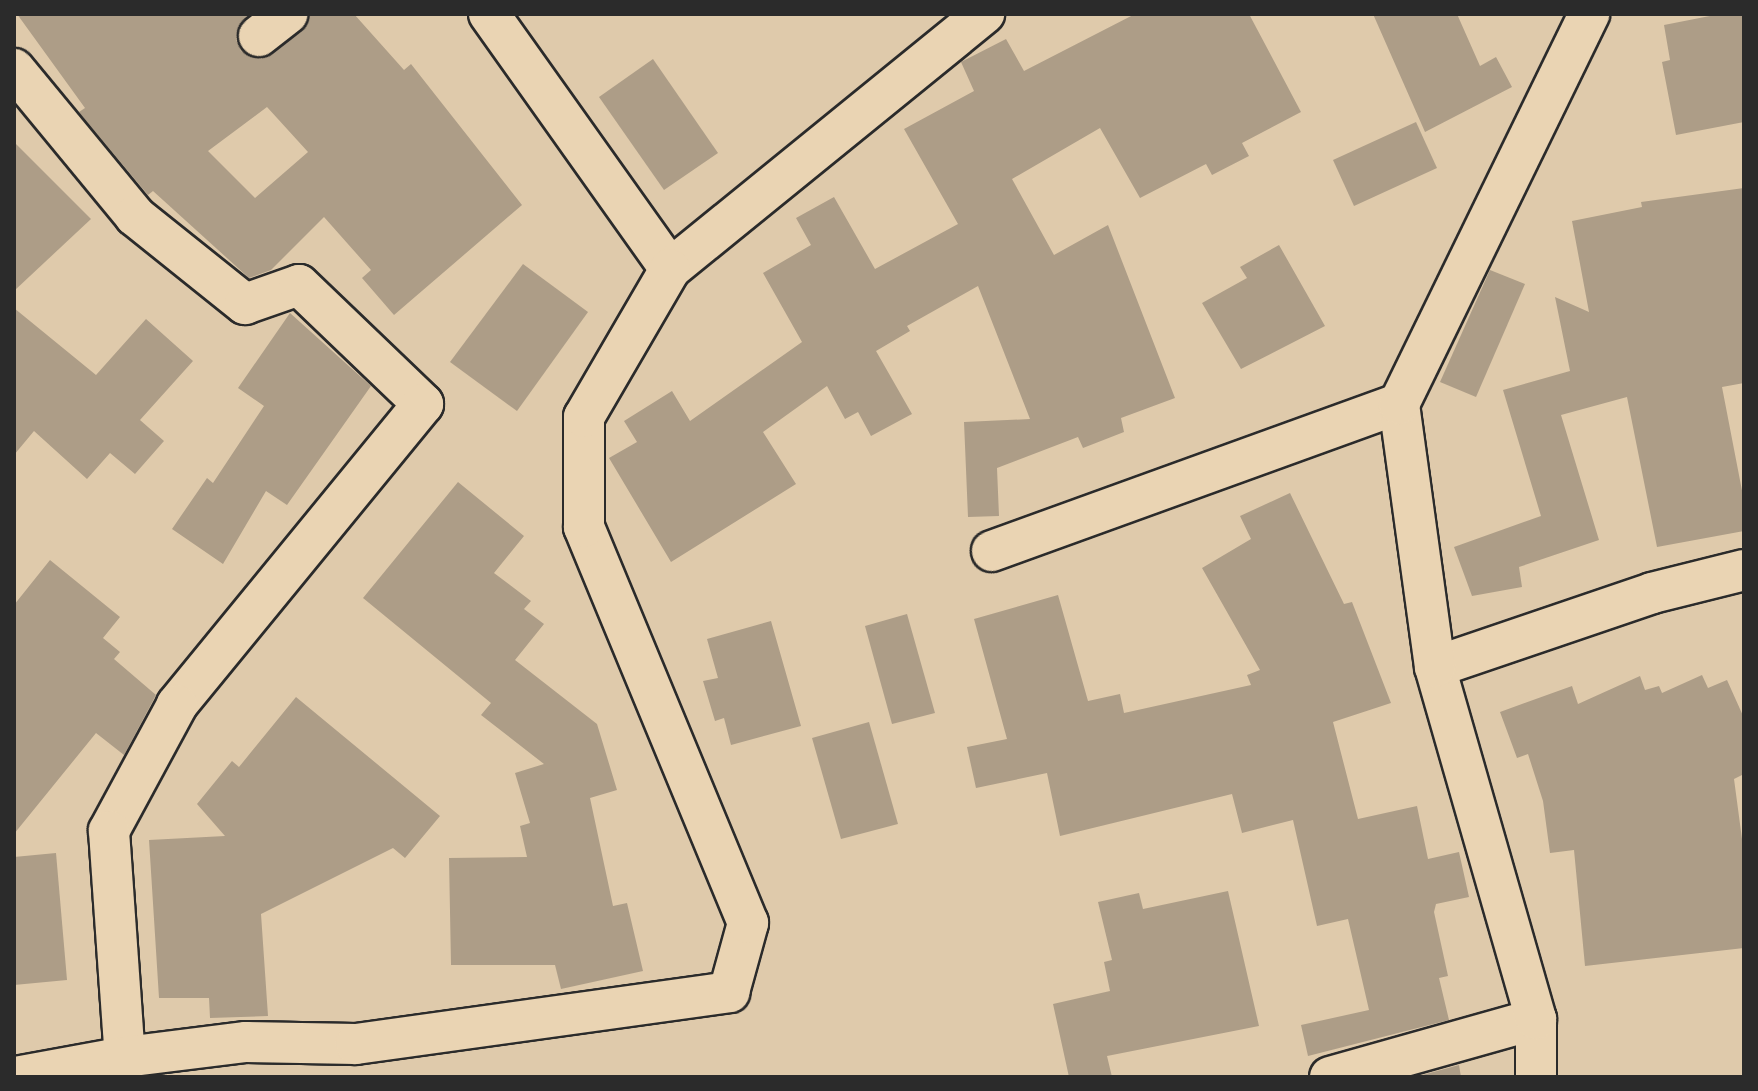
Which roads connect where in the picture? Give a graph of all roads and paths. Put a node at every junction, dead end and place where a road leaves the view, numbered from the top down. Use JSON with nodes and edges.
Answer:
{"nodes":[{"id":1,"x":489,"y":14,"type":"edge"},
{"id":2,"x":984,"y":14,"type":"edge"},
{"id":3,"x":1589,"y":14,"type":"edge"},
{"id":4,"x":14,"y":69,"type":"edge"},
{"id":5,"x":670,"y":269,"type":"junction"},
{"id":6,"x":1399,"y":404,"type":"junction"},
{"id":7,"x":992,"y":551,"type":"dead end"},
{"id":8,"x":1744,"y":570,"type":"edge"},
{"id":9,"x":1435,"y":667,"type":"junction"},
{"id":10,"x":1536,"y":1019,"type":"junction"},
{"id":11,"x":125,"y":1057,"type":"junction"},
{"id":12,"x":355,"y":1060,"type":"edge"},
{"id":13,"x":16,"y":1077,"type":"edge"},
{"id":14,"x":1330,"y":1077,"type":"edge"},
{"id":15,"x":1536,"y":1077,"type":"edge"}],
"edges":[{"from":1,"to":5,"type":"street"},
{"from":2,"to":5,"type":"street"},
{"from":3,"to":6,"type":"street"},
{"from":4,"to":11,"type":"street"},
{"from":5,"to":12,"type":"street"},
{"from":6,"to":7,"type":"street"},
{"from":6,"to":9,"type":"street"},
{"from":8,"to":9,"type":"street"},
{"from":9,"to":10,"type":"street"},
{"from":10,"to":14,"type":"street"},
{"from":10,"to":15,"type":"street"},
{"from":11,"to":12,"type":"street"},
{"from":11,"to":13,"type":"street"}]}
